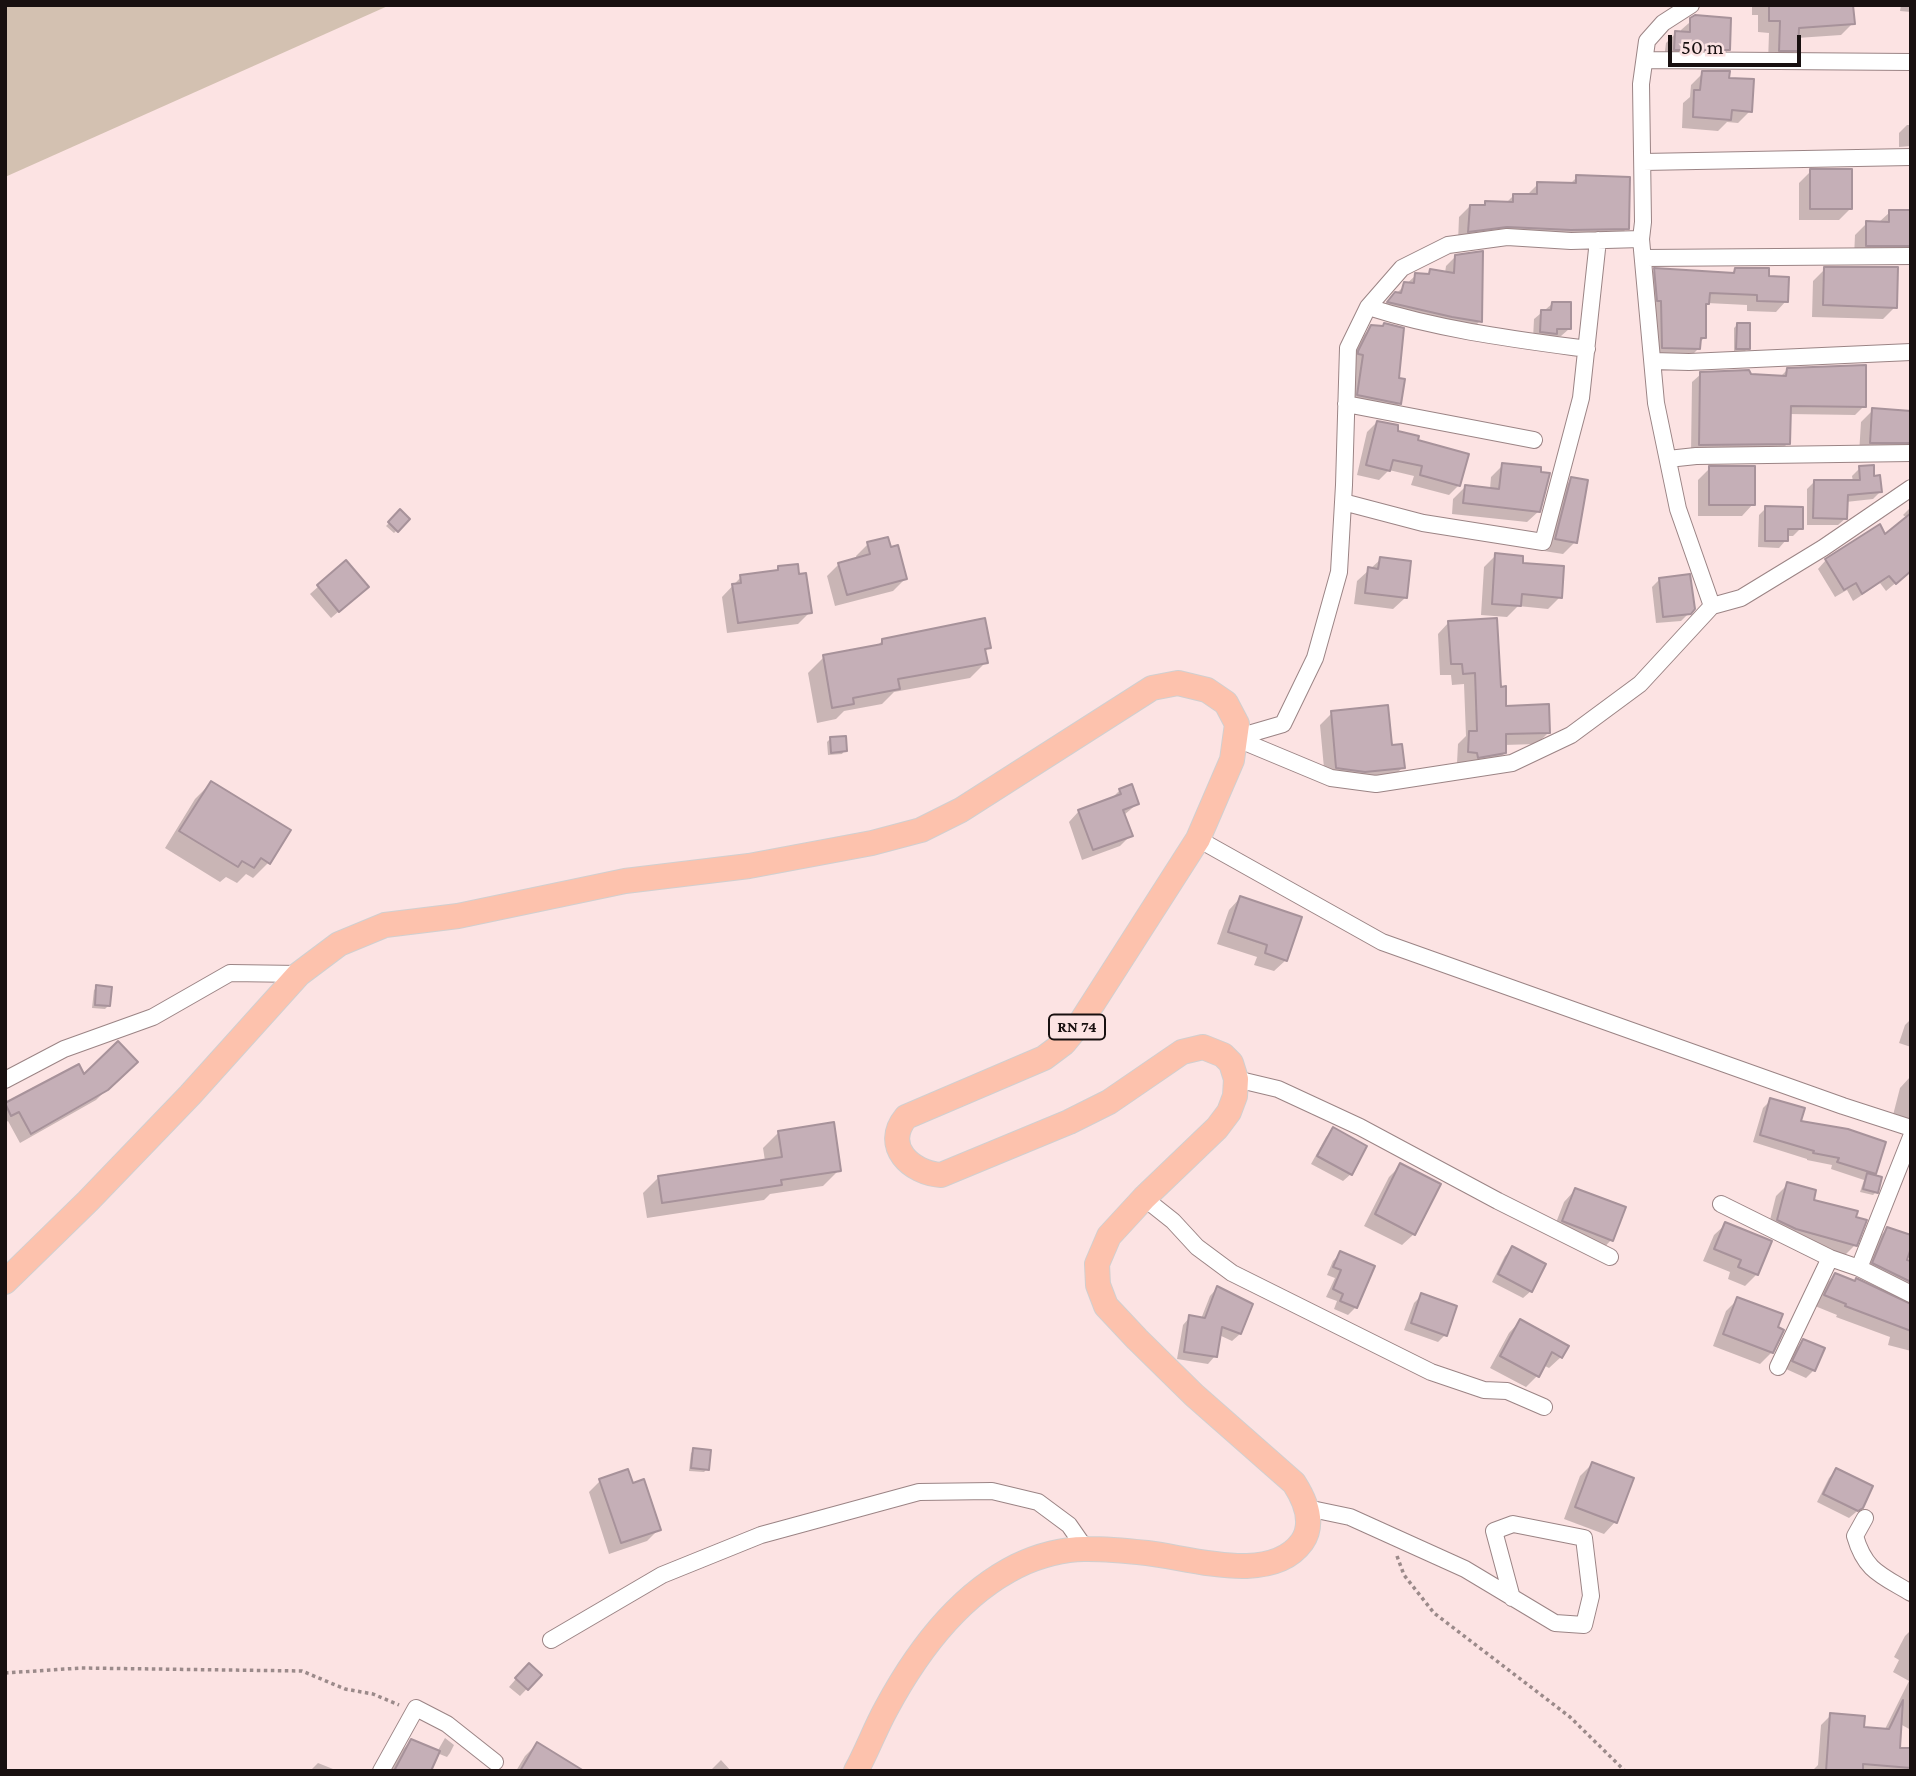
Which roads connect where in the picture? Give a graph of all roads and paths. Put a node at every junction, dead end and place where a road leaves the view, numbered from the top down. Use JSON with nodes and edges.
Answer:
{"nodes":[{"id":1,"x":1691,"y":5,"type":"edge"},
{"id":2,"x":1644,"y":60,"type":"junction"},
{"id":3,"x":1911,"y":62,"type":"edge"},
{"id":4,"x":1911,"y":157,"type":"edge"},
{"id":5,"x":1643,"y":162,"type":"junction"},
{"id":6,"x":1641,"y":239,"type":"junction"},
{"id":7,"x":1598,"y":240,"type":"junction"},
{"id":8,"x":1911,"y":256,"type":"edge"},
{"id":9,"x":1644,"y":258,"type":"junction"},
{"id":10,"x":1368,"y":307,"type":"junction"},
{"id":11,"x":1587,"y":349,"type":"junction"},
{"id":12,"x":1911,"y":352,"type":"edge"},
{"id":13,"x":1653,"y":361,"type":"junction"},
{"id":14,"x":1346,"y":404,"type":"junction"},
{"id":15,"x":1534,"y":440,"type":"dead end"},
{"id":16,"x":1911,"y":453,"type":"edge"},
{"id":17,"x":1668,"y":459,"type":"junction"},
{"id":18,"x":1911,"y":488,"type":"edge"},
{"id":19,"x":1343,"y":502,"type":"junction"},
{"id":20,"x":1712,"y":606,"type":"junction"},
{"id":21,"x":1234,"y":738,"type":"junction"},
{"id":22,"x":1198,"y":839,"type":"junction"},
{"id":23,"x":299,"y":974,"type":"junction"},
{"id":24,"x":1236,"y":1079,"type":"junction"},
{"id":25,"x":5,"y":1080,"type":"edge"},
{"id":26,"x":1911,"y":1128,"type":"edge"},
{"id":27,"x":1911,"y":1137,"type":"edge"},
{"id":28,"x":1144,"y":1198,"type":"junction"},
{"id":29,"x":1721,"y":1205,"type":"dead end"},
{"id":30,"x":1611,"y":1257,"type":"dead end"},
{"id":31,"x":1830,"y":1258,"type":"junction"},
{"id":32,"x":1859,"y":1268,"type":"junction"},
{"id":33,"x":5,"y":1282,"type":"edge"},
{"id":34,"x":1911,"y":1294,"type":"edge"},
{"id":35,"x":1778,"y":1367,"type":"dead end"},
{"id":36,"x":1544,"y":1408,"type":"dead end"},
{"id":37,"x":1307,"y":1508,"type":"junction"},
{"id":38,"x":1865,"y":1518,"type":"dead end"},
{"id":39,"x":1389,"y":1535,"type":"junction"},
{"id":40,"x":1085,"y":1548,"type":"junction"},
{"id":41,"x":1911,"y":1593,"type":"edge"},
{"id":42,"x":1512,"y":1598,"type":"junction"},
{"id":43,"x":551,"y":1640,"type":"dead end"},
{"id":44,"x":5,"y":1673,"type":"edge"},
{"id":45,"x":416,"y":1708,"type":"junction"},
{"id":46,"x":495,"y":1762,"type":"dead end"},
{"id":47,"x":381,"y":1771,"type":"edge"},
{"id":48,"x":856,"y":1771,"type":"edge"},
{"id":49,"x":1625,"y":1771,"type":"edge"}],
"edges":[{"from":1,"to":2,"type":"street"},
{"from":2,"to":3,"type":"street"},
{"from":2,"to":5,"type":"street"},
{"from":4,"to":5,"type":"street"},
{"from":5,"to":6,"type":"street"},
{"from":6,"to":7,"type":"street"},
{"from":6,"to":9,"type":"street"},
{"from":7,"to":10,"type":"street"},
{"from":7,"to":11,"type":"street"},
{"from":8,"to":9,"type":"street"},
{"from":9,"to":13,"type":"street"},
{"from":10,"to":11,"type":"street"},
{"from":10,"to":14,"type":"street"},
{"from":11,"to":19,"type":"street"},
{"from":12,"to":13,"type":"street"},
{"from":13,"to":17,"type":"street"},
{"from":14,"to":15,"type":"street"},
{"from":14,"to":19,"type":"street"},
{"from":16,"to":17,"type":"street"},
{"from":17,"to":20,"type":"street"},
{"from":18,"to":20,"type":"street"},
{"from":19,"to":21,"type":"street"},
{"from":20,"to":21,"type":"street"},
{"from":21,"to":22,"type":"main road","number":"RN 74"},
{"from":21,"to":23,"type":"main road","number":"RN 74"},
{"from":22,"to":24,"type":"main road","number":"RN 74"},
{"from":22,"to":26,"type":"street"},
{"from":23,"to":25,"type":"street"},
{"from":23,"to":33,"type":"main road","number":"RN 74"},
{"from":24,"to":28,"type":"main road"},
{"from":24,"to":30,"type":"street"},
{"from":27,"to":32,"type":"street"},
{"from":28,"to":36,"type":"street"},
{"from":28,"to":37,"type":"main road"},
{"from":29,"to":31,"type":"street"},
{"from":31,"to":32,"type":"street"},
{"from":31,"to":35,"type":"street"},
{"from":32,"to":34,"type":"street"},
{"from":37,"to":39,"type":"street"},
{"from":37,"to":40,"type":"main road"},
{"from":38,"to":41,"type":"street"},
{"from":39,"to":42,"type":"street"},
{"from":39,"to":49,"type":"path"},
{"from":40,"to":43,"type":"street"},
{"from":40,"to":48,"type":"main road"},
{"from":42,"to":42,"type":"street"},
{"from":44,"to":45,"type":"path"},
{"from":45,"to":46,"type":"street"},
{"from":45,"to":47,"type":"street"}]}
